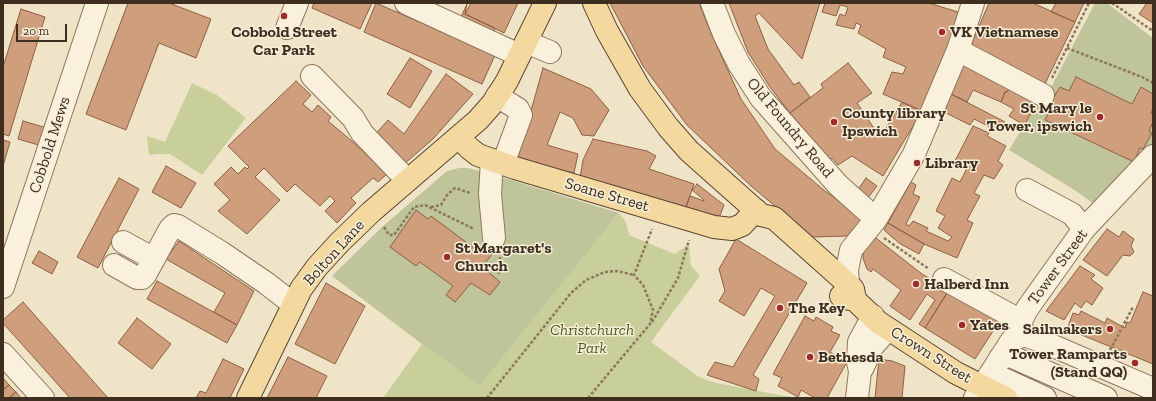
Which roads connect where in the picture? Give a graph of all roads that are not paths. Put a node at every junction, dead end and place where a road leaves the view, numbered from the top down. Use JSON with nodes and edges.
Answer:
{"nodes":[{"id":1,"x":97,"y":3,"type":"edge"},
{"id":2,"x":297,"y":3,"type":"edge"},
{"id":3,"x":406,"y":3,"type":"edge"},
{"id":4,"x":545,"y":3,"type":"edge"},
{"id":5,"x":594,"y":3,"type":"edge"},
{"id":6,"x":712,"y":3,"type":"edge"},
{"id":7,"x":973,"y":3,"type":"edge"},
{"id":8,"x":434,"y":9,"type":"edge"},
{"id":9,"x":286,"y":28,"type":"dead end"},
{"id":10,"x":523,"y":48,"type":"junction"},
{"id":11,"x":958,"y":50,"type":"junction"},
{"id":12,"x":550,"y":52,"type":"dead end"},
{"id":13,"x":312,"y":76,"type":"dead end"},
{"id":14,"x":1043,"y":95,"type":"road end"},
{"id":15,"x":497,"y":96,"type":"junction"},
{"id":16,"x":458,"y":137,"type":"junction"},
{"id":17,"x":1153,"y":156,"type":"edge"},
{"id":18,"x":498,"y":162,"type":"junction"},
{"id":19,"x":407,"y":180,"type":"junction"},
{"id":20,"x":1027,"y":190,"type":"dead end"},
{"id":21,"x":759,"y":213,"type":"junction"},
{"id":22,"x":874,"y":223,"type":"junction"},
{"id":23,"x":1084,"y":229,"type":"junction"},
{"id":24,"x":494,"y":238,"type":"road end"},
{"id":25,"x":123,"y":242,"type":"dead end"},
{"id":26,"x":230,"y":242,"type":"dead end"},
{"id":27,"x":154,"y":259,"type":"junction"},
{"id":28,"x":114,"y":265,"type":"dead end"},
{"id":29,"x":944,"y":280,"type":"road end"},
{"id":30,"x":3,"y":287,"type":"edge"},
{"id":31,"x":851,"y":292,"type":"junction"},
{"id":32,"x":297,"y":296,"type":"junction"},
{"id":33,"x":879,"y":322,"type":"junction"},
{"id":34,"x":1021,"y":328,"type":"junction"},
{"id":35,"x":3,"y":354,"type":"edge"},
{"id":36,"x":1000,"y":358,"type":"junction"},
{"id":37,"x":982,"y":387,"type":"edge"},
{"id":38,"x":1153,"y":389,"type":"edge"},
{"id":39,"x":43,"y":398,"type":"edge"},
{"id":40,"x":248,"y":398,"type":"edge"},
{"id":41,"x":857,"y":398,"type":"edge"},
{"id":42,"x":1006,"y":398,"type":"edge"},
{"id":43,"x":1045,"y":398,"type":"edge"},
{"id":44,"x":1106,"y":398,"type":"edge"}],
"edges":[{"from":1,"to":30,"type":"street","name":"Cobbold Mews"},
{"from":2,"to":9,"type":"street"},
{"from":3,"to":8,"type":"street"},
{"from":4,"to":10,"type":"main road","name":"Bolton Lane"},
{"from":5,"to":21,"type":"main road"},
{"from":6,"to":22,"type":"street","name":"Old Foundry Road"},
{"from":7,"to":11,"type":"street"},
{"from":8,"to":10,"type":"street"},
{"from":10,"to":12,"type":"street"},
{"from":10,"to":15,"type":"main road","name":"Bolton Lane"},
{"from":11,"to":14,"type":"street"},
{"from":11,"to":22,"type":"street"},
{"from":13,"to":19,"type":"street"},
{"from":15,"to":16,"type":"main road","name":"Bolton Lane"},
{"from":15,"to":18,"type":"street"},
{"from":16,"to":18,"type":"main road","name":"Soane Street"},
{"from":16,"to":19,"type":"main road","name":"Bolton Lane"},
{"from":17,"to":23,"type":"street","name":"Tower Street"},
{"from":18,"to":21,"type":"main road","name":"Soane Street"},
{"from":18,"to":24,"type":"street"},
{"from":19,"to":32,"type":"main road","name":"Bolton Lane"},
{"from":20,"to":23,"type":"street"},
{"from":21,"to":31,"type":"main road","name":"Crown Street"},
{"from":22,"to":31,"type":"street"},
{"from":23,"to":34,"type":"street","name":"Tower Street"},
{"from":25,"to":27,"type":"street"},
{"from":26,"to":32,"type":"street"},
{"from":27,"to":28,"type":"street"},
{"from":27,"to":32,"type":"street"},
{"from":29,"to":34,"type":"street"},
{"from":31,"to":33,"type":"main road","name":"Crown Street"},
{"from":32,"to":40,"type":"main road","name":"Bolton Lane"},
{"from":33,"to":37,"type":"main road","name":"Crown Street"},
{"from":33,"to":41,"type":"street"},
{"from":34,"to":36,"type":"street","name":"Tower Street"},
{"from":34,"to":38,"type":"street"},
{"from":35,"to":39,"type":"street"},
{"from":36,"to":37,"type":"street","name":"Tower Street"},
{"from":36,"to":44,"type":"street"},
{"from":37,"to":42,"type":"main road","name":"Crown Street"},
{"from":37,"to":43,"type":"street"}]}
